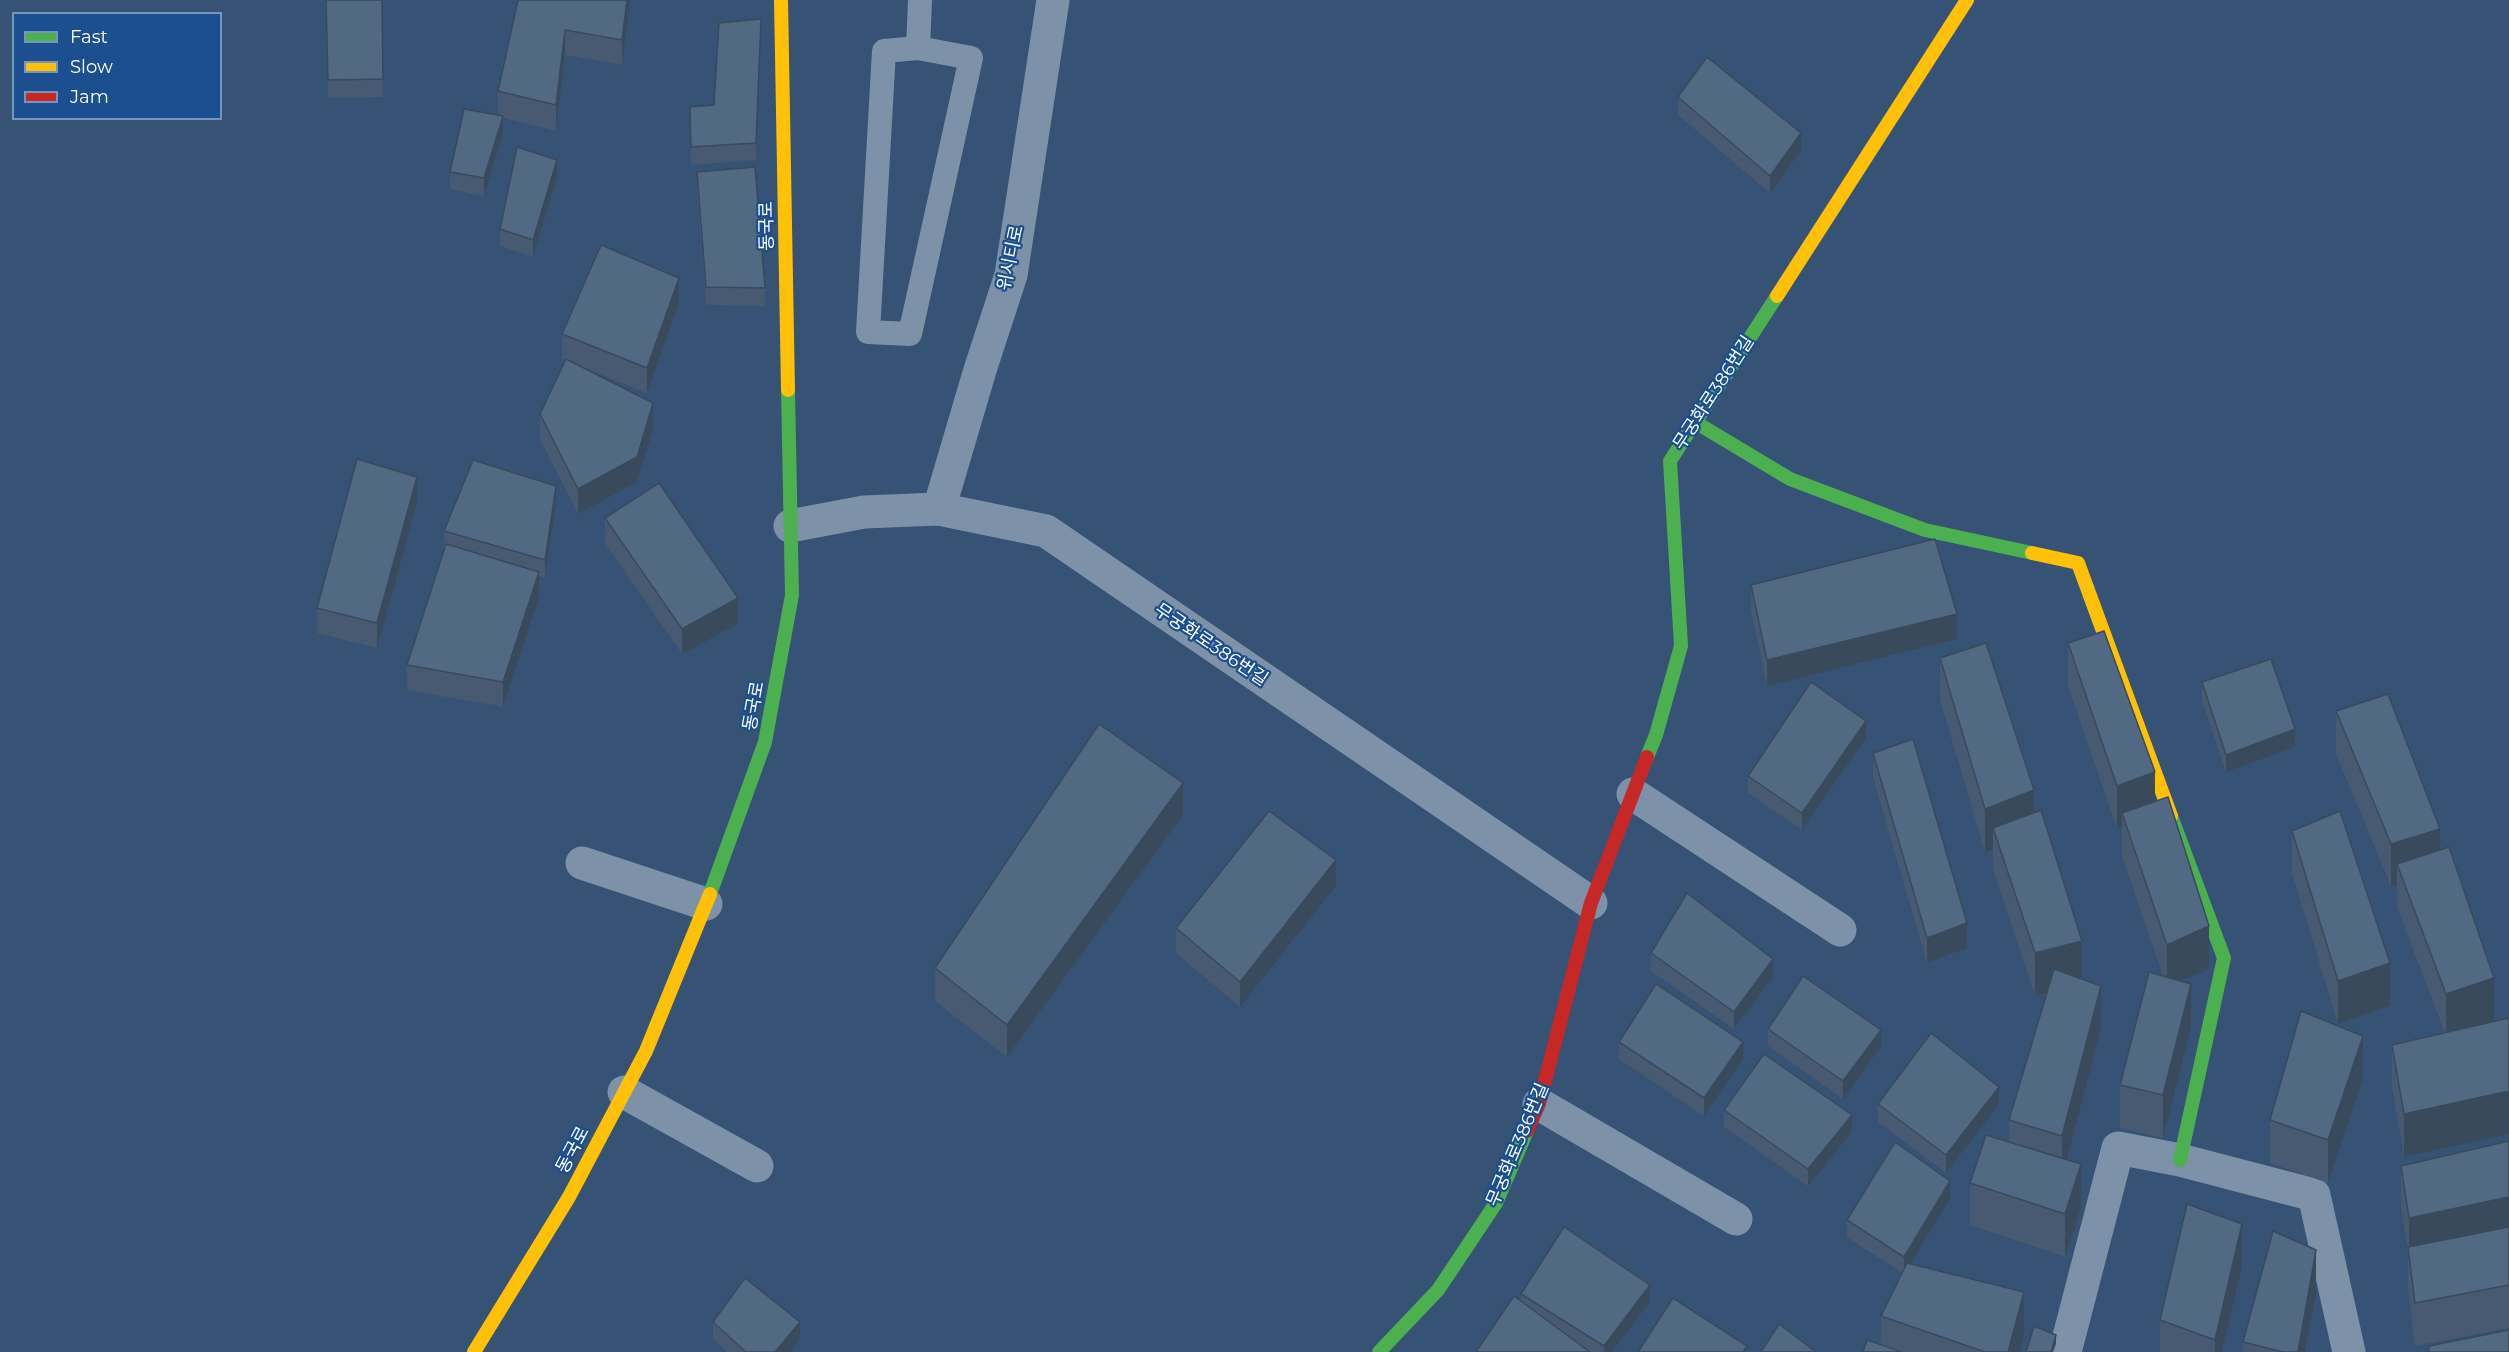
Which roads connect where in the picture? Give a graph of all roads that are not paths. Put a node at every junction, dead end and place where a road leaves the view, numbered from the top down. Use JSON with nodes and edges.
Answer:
{"nodes":[{"id":1,"x":781,"y":0,"type":"edge"},
{"id":2,"x":920,"y":0,"type":"edge"},
{"id":3,"x":1053,"y":0,"type":"edge"},
{"id":4,"x":1967,"y":0,"type":"edge"},
{"id":5,"x":918,"y":48,"type":"junction"},
{"id":6,"x":1695,"y":422,"type":"junction"},
{"id":7,"x":939,"y":509,"type":"junction"},
{"id":8,"x":790,"y":526,"type":"junction"},
{"id":9,"x":1633,"y":794,"type":"junction"},
{"id":10,"x":582,"y":863,"type":"dead end"},
{"id":11,"x":1591,"y":903,"type":"junction"},
{"id":12,"x":706,"y":904,"type":"junction"},
{"id":13,"x":1840,"y":930,"type":"dead end"},
{"id":14,"x":624,"y":1092,"type":"junction"},
{"id":15,"x":1539,"y":1104,"type":"junction"},
{"id":16,"x":2180,"y":1160,"type":"junction"},
{"id":17,"x":757,"y":1166,"type":"dead end"},
{"id":18,"x":1736,"y":1219,"type":"dead end"},
{"id":19,"x":474,"y":1352,"type":"edge"},
{"id":20,"x":1379,"y":1352,"type":"edge"},
{"id":21,"x":2065,"y":1352,"type":"edge"},
{"id":22,"x":2349,"y":1352,"type":"edge"}],
"edges":[{"from":1,"to":8,"type":"street","name":"동국로"},
{"from":2,"to":5,"type":"lane"},
{"from":3,"to":7,"type":"street","name":"위시티로"},
{"from":4,"to":6,"type":"street","name":"무궁화로386번길"},
{"from":5,"to":5,"type":"lane"},
{"from":6,"to":9,"type":"street","name":"무궁화로386번길"},
{"from":6,"to":16,"type":"street"},
{"from":7,"to":8,"type":"street","name":"무궁화로386번길"},
{"from":7,"to":11,"type":"street","name":"무궁화로386번길"},
{"from":8,"to":12,"type":"street","name":"동국로"},
{"from":9,"to":11,"type":"street","name":"무궁화로386번길"},
{"from":9,"to":13,"type":"street"},
{"from":10,"to":12,"type":"street"},
{"from":11,"to":15,"type":"street","name":"무궁화로386번길"},
{"from":12,"to":14,"type":"street","name":"동국로"},
{"from":14,"to":17,"type":"street"},
{"from":14,"to":19,"type":"street","name":"동국로"},
{"from":15,"to":18,"type":"street"},
{"from":15,"to":20,"type":"street","name":"무궁화로386번길"},
{"from":16,"to":21,"type":"street"},
{"from":16,"to":22,"type":"street"}]}
